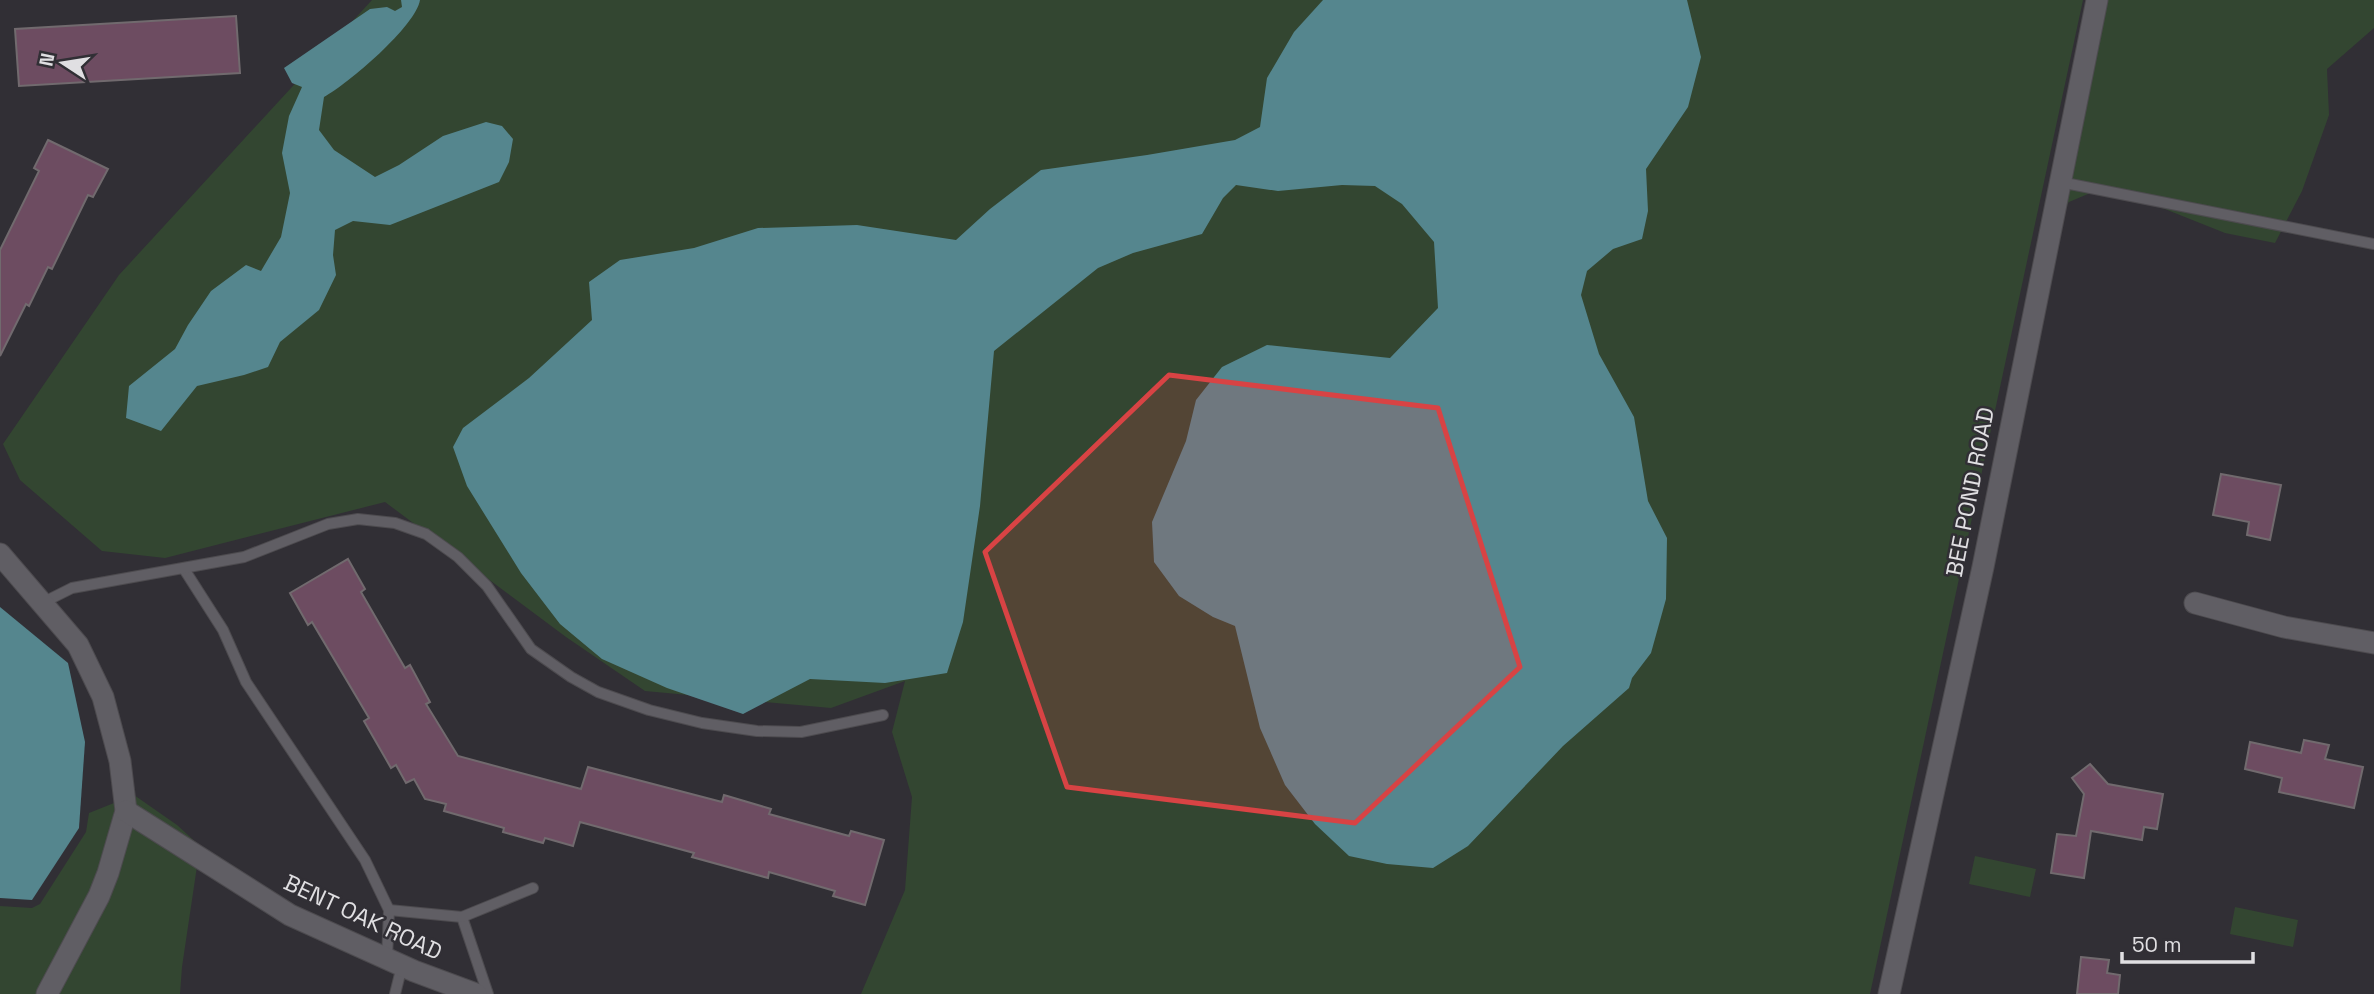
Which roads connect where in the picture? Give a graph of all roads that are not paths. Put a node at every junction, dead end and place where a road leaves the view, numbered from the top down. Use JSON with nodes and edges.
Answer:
{"nodes":[{"id":1,"x":2097,"y":0,"type":"edge"},
{"id":2,"x":2060,"y":183,"type":"junction"},
{"id":3,"x":2374,"y":244,"type":"edge"},
{"id":4,"x":0,"y":554,"type":"edge"},
{"id":5,"x":184,"y":569,"type":"junction"},
{"id":6,"x":42,"y":603,"type":"junction"},
{"id":7,"x":2194,"y":603,"type":"dead end"},
{"id":8,"x":2374,"y":643,"type":"edge"},
{"id":9,"x":883,"y":715,"type":"dead end"},
{"id":10,"x":126,"y":811,"type":"junction"},
{"id":11,"x":533,"y":888,"type":"dead end"},
{"id":12,"x":389,"y":910,"type":"junction"},
{"id":13,"x":462,"y":917,"type":"junction"},
{"id":14,"x":395,"y":962,"type":"junction"},
{"id":15,"x":47,"y":994,"type":"edge"},
{"id":16,"x":395,"y":994,"type":"edge"},
{"id":17,"x":476,"y":994,"type":"edge"},
{"id":18,"x":1889,"y":994,"type":"edge"}],
"edges":[{"from":1,"to":2,"type":"street","name":"BEE POND ROAD"},
{"from":2,"to":3,"type":"lane"},
{"from":2,"to":18,"type":"street","name":"BEE POND ROAD"},
{"from":4,"to":6,"type":"street"},
{"from":5,"to":6,"type":"lane"},
{"from":5,"to":9,"type":"lane"},
{"from":5,"to":12,"type":"lane"},
{"from":6,"to":10,"type":"street"},
{"from":7,"to":8,"type":"street"},
{"from":10,"to":14,"type":"street","name":"BENT OAK ROAD"},
{"from":10,"to":15,"type":"street"},
{"from":11,"to":13,"type":"lane"},
{"from":12,"to":13,"type":"lane"},
{"from":12,"to":14,"type":"lane"},
{"from":13,"to":17,"type":"lane"},
{"from":14,"to":16,"type":"lane"},
{"from":14,"to":17,"type":"street","name":"BENT OAK ROAD"}]}
